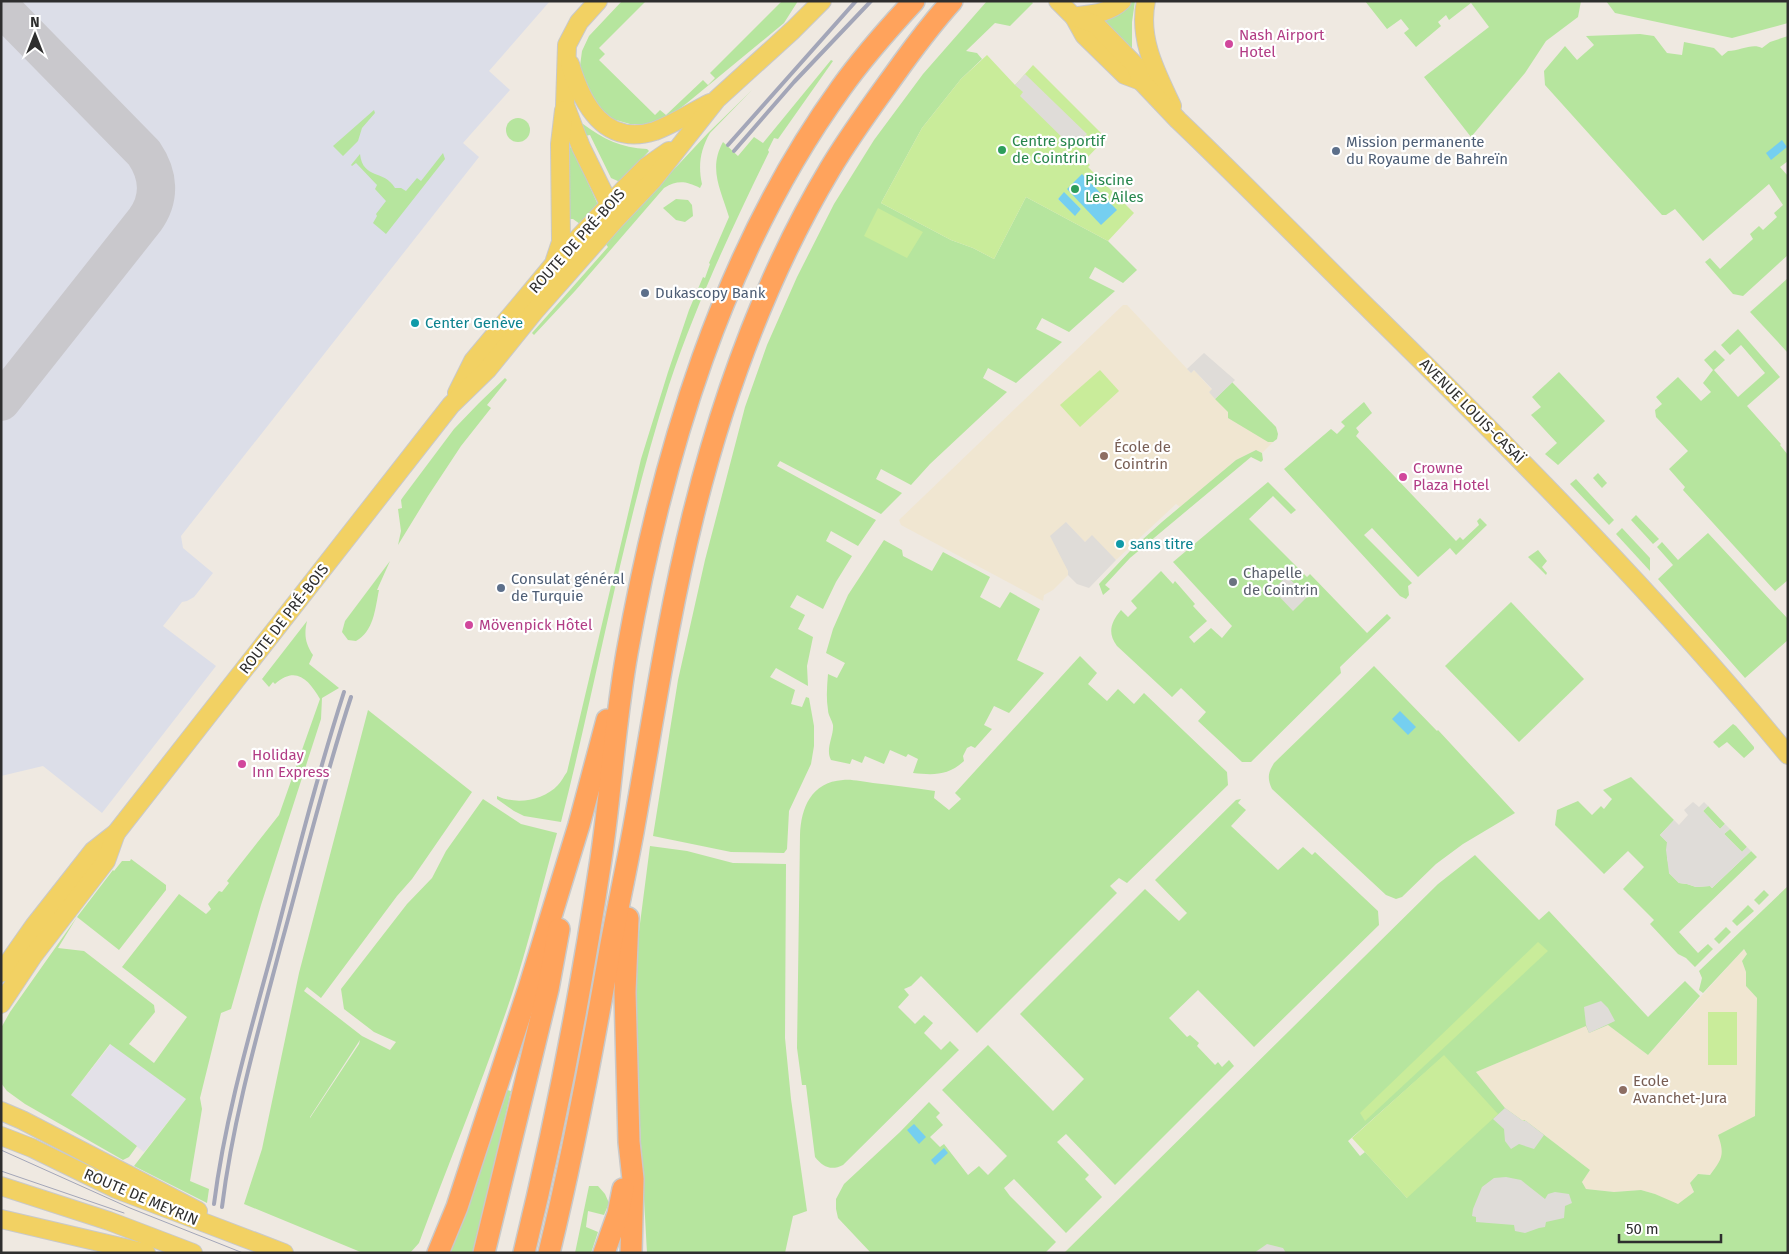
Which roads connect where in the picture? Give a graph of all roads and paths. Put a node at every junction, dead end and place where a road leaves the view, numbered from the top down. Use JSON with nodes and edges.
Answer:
{"nodes":[{"id":1,"x":598,"y":1,"type":"edge"},
{"id":2,"x":822,"y":1,"type":"edge"},
{"id":3,"x":914,"y":1,"type":"edge"},
{"id":4,"x":952,"y":1,"type":"edge"},
{"id":5,"x":966,"y":1,"type":"edge"},
{"id":6,"x":1058,"y":1,"type":"edge"},
{"id":7,"x":1122,"y":1,"type":"edge"},
{"id":8,"x":1146,"y":1,"type":"edge"},
{"id":9,"x":1074,"y":17,"type":"junction"},
{"id":10,"x":566,"y":51,"type":"junction"},
{"id":11,"x":901,"y":65,"type":"junction"},
{"id":12,"x":717,"y":99,"type":"junction"},
{"id":13,"x":565,"y":105,"type":"junction"},
{"id":14,"x":1178,"y":120,"type":"junction"},
{"id":15,"x":613,"y":211,"type":"junction"},
{"id":16,"x":553,"y":265,"type":"junction"},
{"id":17,"x":451,"y":405,"type":"junction"},
{"id":18,"x":626,"y":656,"type":"junction"},
{"id":19,"x":1788,"y":755,"type":"edge"},
{"id":20,"x":579,"y":825,"type":"junction"},
{"id":21,"x":116,"y":833,"type":"junction"},
{"id":22,"x":633,"y":833,"type":"junction"},
{"id":23,"x":1,"y":973,"type":"edge"},
{"id":24,"x":1,"y":1004,"type":"edge"},
{"id":25,"x":1,"y":1099,"type":"edge"},
{"id":26,"x":1,"y":1111,"type":"edge"},
{"id":27,"x":22,"y":1120,"type":"junction"},
{"id":28,"x":1,"y":1136,"type":"edge"},
{"id":29,"x":629,"y":1142,"type":"junction"},
{"id":30,"x":1,"y":1186,"type":"edge"},
{"id":31,"x":1,"y":1219,"type":"edge"},
{"id":32,"x":232,"y":1232,"type":"junction"},
{"id":33,"x":146,"y":1253,"type":"edge"},
{"id":34,"x":193,"y":1253,"type":"edge"},
{"id":35,"x":284,"y":1253,"type":"edge"},
{"id":36,"x":438,"y":1253,"type":"edge"},
{"id":37,"x":484,"y":1253,"type":"edge"},
{"id":38,"x":524,"y":1253,"type":"edge"},
{"id":39,"x":549,"y":1253,"type":"edge"},
{"id":40,"x":604,"y":1253,"type":"edge"},
{"id":41,"x":631,"y":1253,"type":"edge"}],
"edges":[{"from":1,"to":10,"type":"main road"},
{"from":2,"to":12,"type":"main road","name":"ROUTE DE PRÉ-BOIS"},
{"from":3,"to":18,"type":"highway"},
{"from":4,"to":11,"type":"highway"},
{"from":5,"to":11,"type":"highway"},
{"from":6,"to":9,"type":"main road","name":"AVENUE LOUIS-CASAÏ"},
{"from":7,"to":9,"type":"main road"},
{"from":8,"to":14,"type":"main road"},
{"from":9,"to":14,"type":"main road","name":"AVENUE LOUIS-CASAÏ"},
{"from":10,"to":12,"type":"main road"},
{"from":10,"to":13,"type":"main road"},
{"from":11,"to":22,"type":"highway"},
{"from":12,"to":15,"type":"main road","name":"ROUTE DE PRÉ-BOIS"},
{"from":13,"to":15,"type":"main road"},
{"from":13,"to":16,"type":"main road"},
{"from":14,"to":19,"type":"main road","name":"AVENUE LOUIS-CASAÏ"},
{"from":15,"to":16,"type":"main road","name":"ROUTE DE PRÉ-BOIS"},
{"from":15,"to":17,"type":"main road","name":"ROUTE DE PRÉ-BOIS"},
{"from":16,"to":17,"type":"main road","name":"ROUTE DE PRÉ-BOIS"},
{"from":17,"to":21,"type":"main road","name":"ROUTE DE PRÉ-BOIS"},
{"from":18,"to":20,"type":"highway"},
{"from":18,"to":38,"type":"highway"},
{"from":20,"to":36,"type":"highway"},
{"from":20,"to":37,"type":"highway"},
{"from":21,"to":23,"type":"main road","name":"ROUTE DE PRÉ-BOIS"},
{"from":21,"to":24,"type":"main road","name":"ROUTE DE PRÉ-BOIS"},
{"from":22,"to":29,"type":"highway"},
{"from":22,"to":39,"type":"highway"},
{"from":25,"to":27,"type":"main road"},
{"from":26,"to":27,"type":"main road"},
{"from":27,"to":32,"type":"main road"},
{"from":28,"to":32,"type":"main road","name":"ROUTE DE MEYRIN"},
{"from":29,"to":40,"type":"highway"},
{"from":29,"to":41,"type":"highway"},
{"from":30,"to":34,"type":"main road","name":"ROUTE DE MEYRIN"},
{"from":31,"to":33,"type":"main road"},
{"from":32,"to":35,"type":"main road","name":"ROUTE DE MEYRIN"}]}
